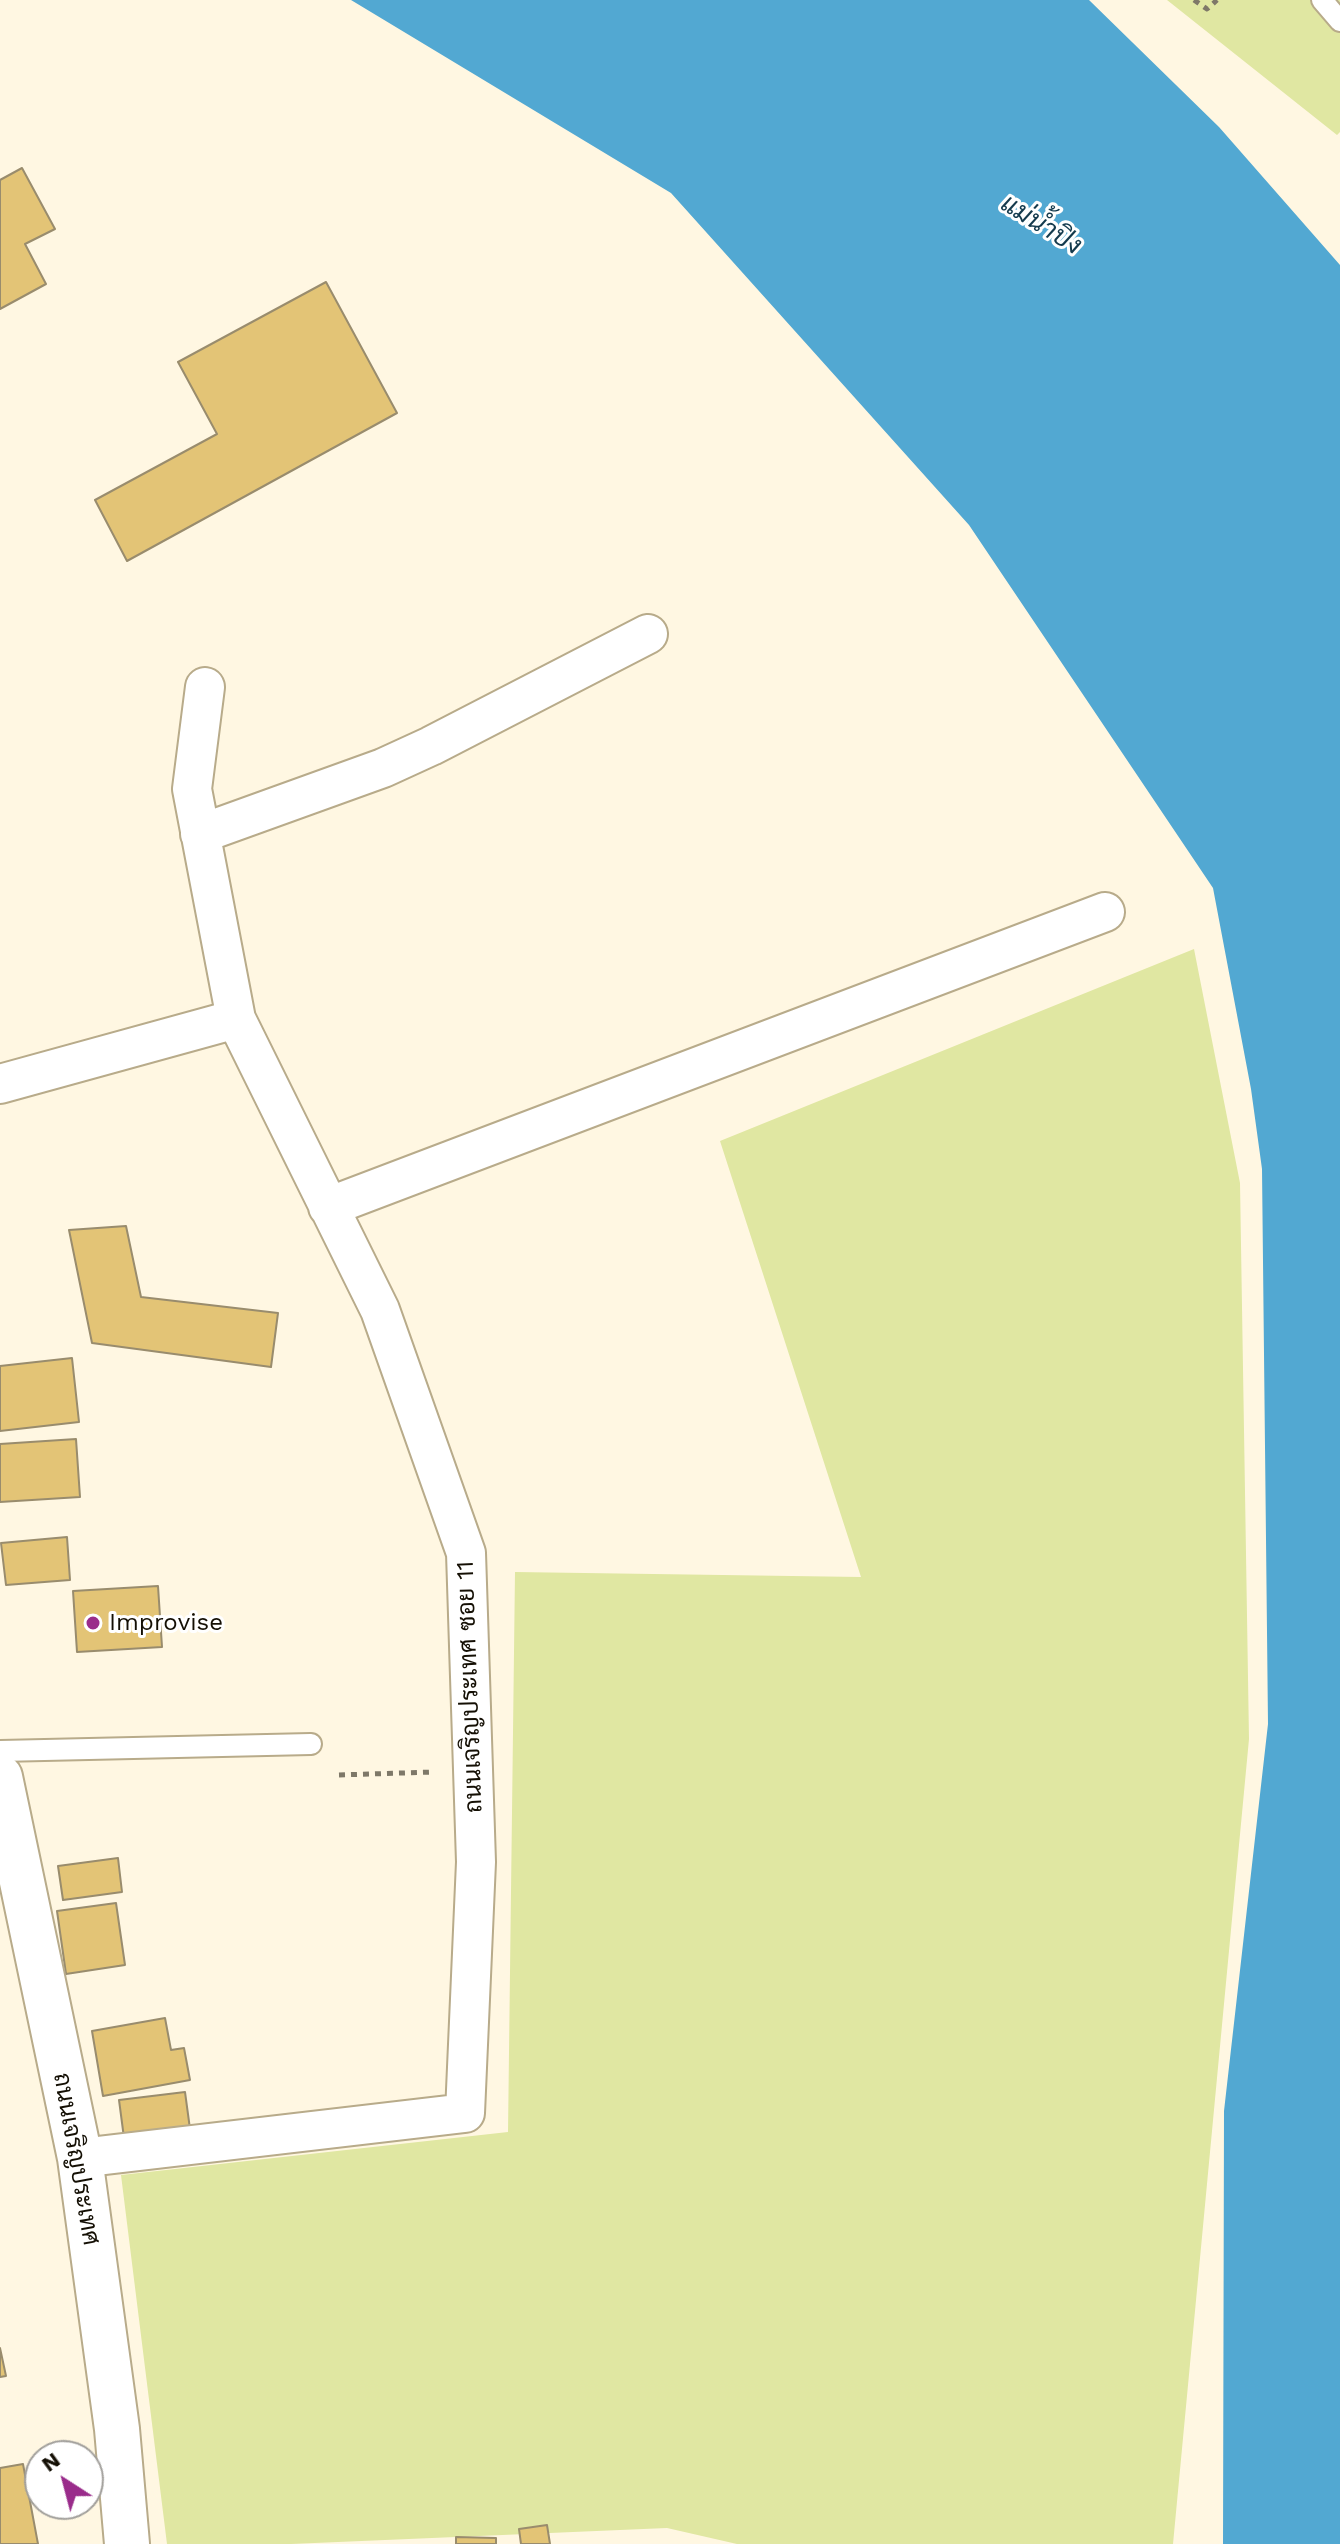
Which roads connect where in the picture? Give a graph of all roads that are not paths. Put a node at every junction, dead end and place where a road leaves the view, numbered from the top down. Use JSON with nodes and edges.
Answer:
{"nodes":[{"id":1,"x":1322,"y":0,"type":"edge"},
{"id":2,"x":1340,"y":21,"type":"edge"},
{"id":3,"x":648,"y":634,"type":"dead end"},
{"id":4,"x":205,"y":687,"type":"dead end"},
{"id":5,"x":200,"y":834,"type":"junction"},
{"id":6,"x":1105,"y":912,"type":"dead end"},
{"id":7,"x":236,"y":1019,"type":"junction"},
{"id":8,"x":0,"y":1084,"type":"edge"},
{"id":9,"x":328,"y":1207,"type":"junction"},
{"id":10,"x":311,"y":1744,"type":"dead end"},
{"id":11,"x":0,"y":1751,"type":"edge"},
{"id":12,"x":0,"y":1777,"type":"edge"},
{"id":13,"x":80,"y":2158,"type":"junction"},
{"id":14,"x":127,"y":2544,"type":"edge"}],
"edges":[{"from":1,"to":2,"type":"lane"},
{"from":3,"to":5,"type":"street"},
{"from":4,"to":5,"type":"street","name":"ถนนเจริญประเทศ ซอย 11"},
{"from":5,"to":7,"type":"street","name":"ถนนเจริญประเทศ ซอย 11"},
{"from":6,"to":9,"type":"street"},
{"from":7,"to":8,"type":"street"},
{"from":7,"to":9,"type":"street","name":"ถนนเจริญประเทศ ซอย 11"},
{"from":9,"to":13,"type":"street","name":"ถนนเจริญประเทศ ซอย 11"},
{"from":10,"to":11,"type":"lane"},
{"from":12,"to":13,"type":"street","name":"ถนนเจริญประเทศ"},
{"from":13,"to":14,"type":"street","name":"ถนนเจริญประเทศ"}]}
